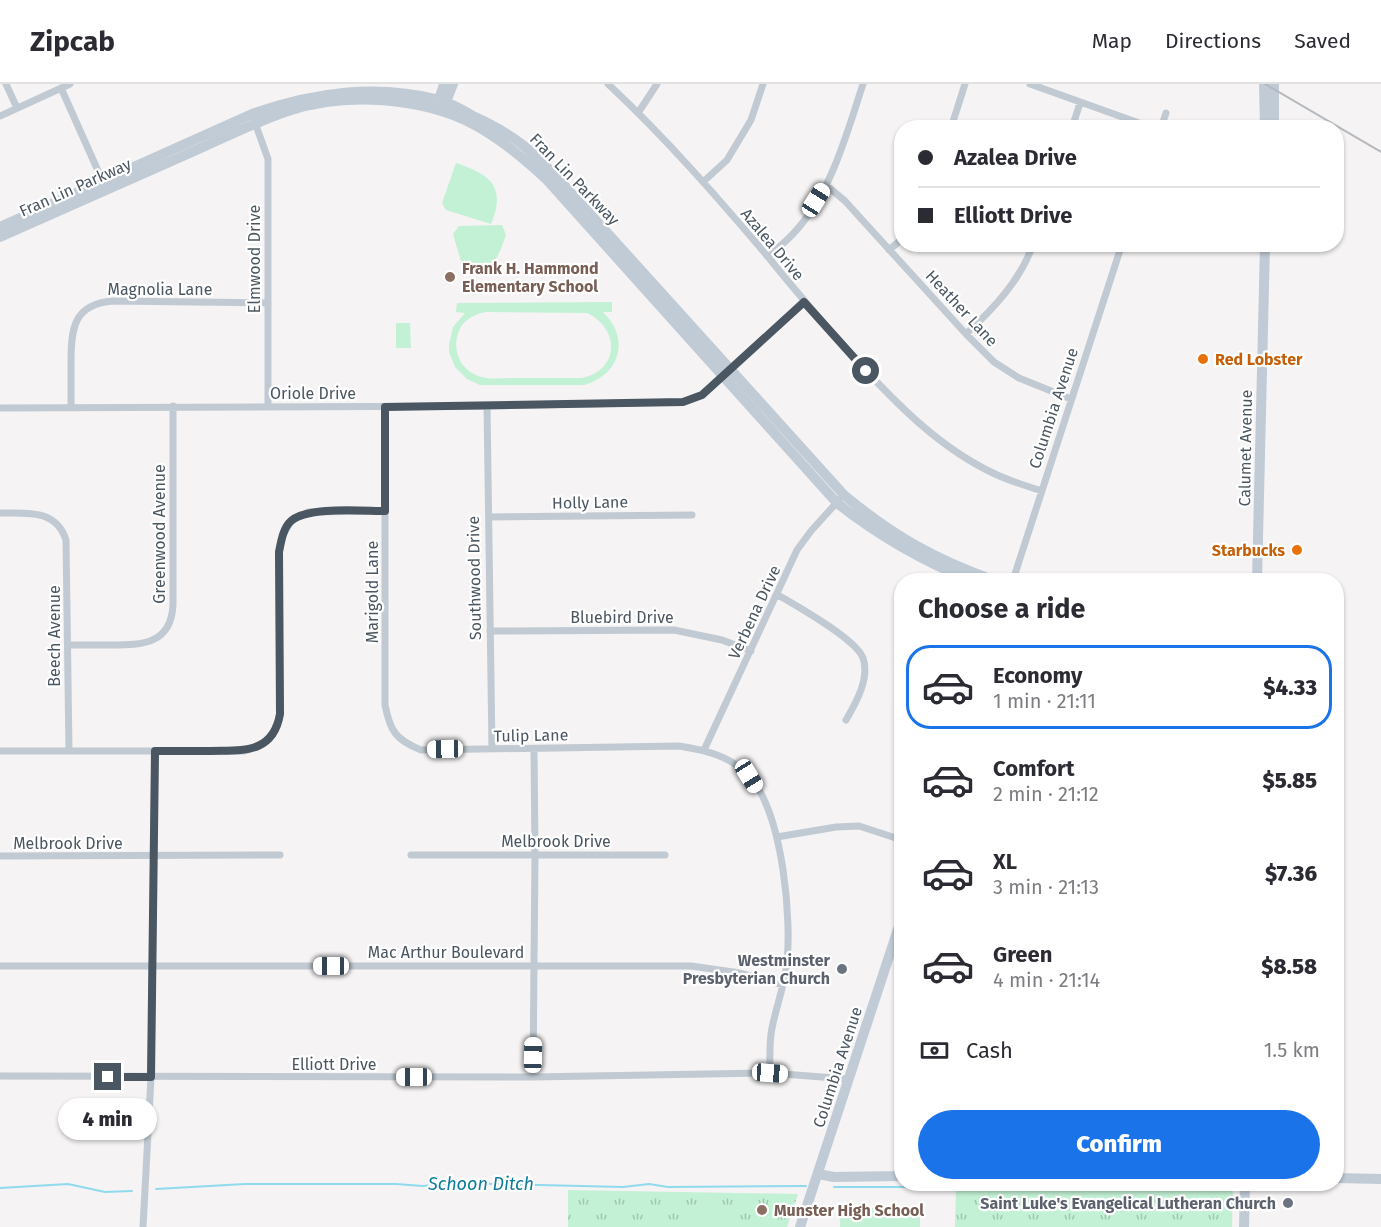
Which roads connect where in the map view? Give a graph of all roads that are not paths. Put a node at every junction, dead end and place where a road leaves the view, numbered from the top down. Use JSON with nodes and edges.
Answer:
{"nodes":[{"id":1,"x":6,"y":84,"type":"edge"},
{"id":2,"x":70,"y":84,"type":"edge"},
{"id":3,"x":444,"y":84,"type":"edge"},
{"id":4,"x":453,"y":84,"type":"edge"},
{"id":5,"x":608,"y":84,"type":"edge"},
{"id":6,"x":657,"y":84,"type":"edge"},
{"id":7,"x":763,"y":84,"type":"edge"},
{"id":8,"x":863,"y":84,"type":"edge"},
{"id":9,"x":965,"y":84,"type":"edge"},
{"id":10,"x":1030,"y":84,"type":"edge"},
{"id":11,"x":1264,"y":84,"type":"edge"},
{"id":12,"x":1274,"y":84,"type":"edge"},
{"id":13,"x":61,"y":88,"type":"junction"},
{"id":14,"x":443,"y":101,"type":"junction"},
{"id":15,"x":1080,"y":102,"type":"junction"},
{"id":16,"x":17,"y":108,"type":"junction"},
{"id":17,"x":440,"y":112,"type":"junction"},
{"id":18,"x":638,"y":113,"type":"junction"},
{"id":19,"x":1166,"y":113,"type":"dead end"},
{"id":20,"x":0,"y":116,"type":"edge"},
{"id":21,"x":254,"y":119,"type":"junction"},
{"id":22,"x":954,"y":120,"type":"edge"},
{"id":23,"x":1074,"y":120,"type":"edge"},
{"id":24,"x":1131,"y":120,"type":"edge"},
{"id":25,"x":1164,"y":120,"type":"edge"},
{"id":26,"x":1265,"y":120,"type":"edge"},
{"id":27,"x":1274,"y":120,"type":"edge"},
{"id":28,"x":703,"y":182,"type":"junction"},
{"id":29,"x":826,"y":185,"type":"junction"},
{"id":30,"x":104,"y":186,"type":"junction"},
{"id":31,"x":0,"y":227,"type":"edge"},
{"id":32,"x":0,"y":237,"type":"edge"},
{"id":33,"x":894,"y":246,"type":"edge"},
{"id":34,"x":890,"y":250,"type":"junction"},
{"id":35,"x":1029,"y":252,"type":"edge"},
{"id":36,"x":1119,"y":252,"type":"edge"},
{"id":37,"x":1265,"y":252,"type":"edge"},
{"id":38,"x":768,"y":257,"type":"junction"},
{"id":39,"x":804,"y":302,"type":"junction"},
{"id":40,"x":267,"y":303,"type":"junction"},
{"id":41,"x":966,"y":334,"type":"junction"},
{"id":42,"x":727,"y":373,"type":"junction"},
{"id":43,"x":1071,"y":399,"type":"junction"},
{"id":44,"x":173,"y":406,"type":"junction"},
{"id":45,"x":487,"y":406,"type":"junction"},
{"id":46,"x":71,"y":407,"type":"junction"},
{"id":47,"x":268,"y":407,"type":"junction"},
{"id":48,"x":385,"y":407,"type":"junction"},
{"id":49,"x":0,"y":408,"type":"edge"},
{"id":50,"x":1042,"y":491,"type":"junction"},
{"id":51,"x":840,"y":499,"type":"junction"},
{"id":52,"x":385,"y":511,"type":"junction"},
{"id":53,"x":0,"y":513,"type":"edge"},
{"id":54,"x":692,"y":515,"type":"dead end"},
{"id":55,"x":489,"y":517,"type":"junction"},
{"id":56,"x":955,"y":573,"type":"edge"},
{"id":57,"x":973,"y":573,"type":"edge"},
{"id":58,"x":1015,"y":573,"type":"edge"},
{"id":59,"x":1257,"y":573,"type":"edge"},
{"id":60,"x":778,"y":595,"type":"junction"},
{"id":61,"x":490,"y":631,"type":"junction"},
{"id":62,"x":68,"y":645,"type":"junction"},
{"id":63,"x":751,"y":651,"type":"junction"},
{"id":64,"x":385,"y":705,"type":"joint"},
{"id":65,"x":846,"y":720,"type":"dead end"},
{"id":66,"x":492,"y":749,"type":"junction"},
{"id":67,"x":534,"y":749,"type":"junction"},
{"id":68,"x":704,"y":750,"type":"junction"},
{"id":69,"x":0,"y":751,"type":"edge"},
{"id":70,"x":69,"y":751,"type":"junction"},
{"id":71,"x":155,"y":751,"type":"junction"},
{"id":72,"x":777,"y":837,"type":"junction"},
{"id":73,"x":894,"y":837,"type":"edge"},
{"id":74,"x":535,"y":854,"type":"junction"},
{"id":75,"x":280,"y":855,"type":"dead end"},
{"id":76,"x":411,"y":855,"type":"dead end"},
{"id":77,"x":665,"y":855,"type":"dead end"},
{"id":78,"x":0,"y":856,"type":"edge"},
{"id":79,"x":154,"y":856,"type":"junction"},
{"id":80,"x":894,"y":941,"type":"edge"},
{"id":81,"x":153,"y":965,"type":"junction"},
{"id":82,"x":0,"y":966,"type":"edge"},
{"id":83,"x":534,"y":966,"type":"junction"},
{"id":84,"x":783,"y":985,"type":"junction"},
{"id":85,"x":770,"y":1073,"type":"junction"},
{"id":86,"x":0,"y":1076,"type":"edge"},
{"id":87,"x":151,"y":1077,"type":"junction"},
{"id":88,"x":533,"y":1077,"type":"junction"},
{"id":89,"x":848,"y":1079,"type":"junction"},
{"id":90,"x":818,"y":1174,"type":"junction"},
{"id":91,"x":894,"y":1176,"type":"edge"},
{"id":92,"x":1344,"y":1178,"type":"edge"},
{"id":93,"x":1381,"y":1179,"type":"edge"},
{"id":94,"x":1245,"y":1191,"type":"edge"},
{"id":95,"x":143,"y":1227,"type":"edge"},
{"id":96,"x":800,"y":1227,"type":"edge"},
{"id":97,"x":1244,"y":1227,"type":"edge"}],
"edges":[{"from":1,"to":16,"type":"street"},
{"from":2,"to":13,"type":"street"},
{"from":3,"to":14,"type":"street"},
{"from":4,"to":14,"type":"street"},
{"from":5,"to":18,"type":"street","name":"Azalea Drive"},
{"from":6,"to":18,"type":"street"},
{"from":7,"to":28,"type":"street"},
{"from":8,"to":29,"type":"street"},
{"from":9,"to":22,"type":"street"},
{"from":10,"to":15,"type":"street"},
{"from":11,"to":26,"type":"street"},
{"from":12,"to":27,"type":"street"},
{"from":13,"to":16,"type":"street"},
{"from":13,"to":30,"type":"street"},
{"from":14,"to":17,"type":"street"},
{"from":14,"to":21,"type":"street","name":"Fran Lin Parkway"},
{"from":14,"to":42,"type":"street","name":"Fran Lin Parkway"},
{"from":15,"to":23,"type":"street"},
{"from":15,"to":24,"type":"street"},
{"from":16,"to":20,"type":"street"},
{"from":17,"to":21,"type":"street","name":"Fran Lin Parkway"},
{"from":17,"to":42,"type":"street","name":"Fran Lin Parkway"},
{"from":18,"to":28,"type":"street","name":"Azalea Drive"},
{"from":19,"to":25,"type":"street"},
{"from":21,"to":30,"type":"street","name":"Fran Lin Parkway"},
{"from":21,"to":40,"type":"street","name":"Elmwood Drive"},
{"from":28,"to":38,"type":"street","name":"Azalea Drive"},
{"from":29,"to":34,"type":"street","name":"Heather Lane"},
{"from":29,"to":38,"type":"street"},
{"from":30,"to":31,"type":"street","name":"Fran Lin Parkway"},
{"from":30,"to":32,"type":"street","name":"Fran Lin Parkway"},
{"from":33,"to":34,"type":"street"},
{"from":34,"to":41,"type":"street","name":"Heather Lane"},
{"from":35,"to":41,"type":"street"},
{"from":36,"to":43,"type":"street","name":"Columbia Avenue"},
{"from":37,"to":59,"type":"street","name":"Calumet Avenue"},
{"from":38,"to":39,"type":"street","name":"Azalea Drive"},
{"from":39,"to":42,"type":"street","name":"Oriole Drive"},
{"from":39,"to":50,"type":"street","name":"Azalea Drive"},
{"from":40,"to":46,"type":"street","name":"Magnolia Lane"},
{"from":40,"to":47,"type":"street","name":"Elmwood Drive"},
{"from":41,"to":43,"type":"street","name":"Heather Lane"},
{"from":42,"to":45,"type":"street","name":"Oriole Drive"},
{"from":42,"to":51,"type":"street","name":"Fran Lin Parkway"},
{"from":43,"to":50,"type":"street","name":"Columbia Avenue"},
{"from":44,"to":46,"type":"street","name":"Oriole Drive"},
{"from":44,"to":47,"type":"street","name":"Oriole Drive"},
{"from":44,"to":62,"type":"street","name":"Greenwood Avenue"},
{"from":45,"to":48,"type":"street","name":"Oriole Drive"},
{"from":45,"to":55,"type":"street","name":"Southwood Drive"},
{"from":46,"to":49,"type":"street","name":"Oriole Drive"},
{"from":47,"to":48,"type":"street","name":"Oriole Drive"},
{"from":48,"to":52,"type":"street","name":"Marigold Lane"},
{"from":50,"to":58,"type":"street","name":"Columbia Avenue"},
{"from":51,"to":56,"type":"street","name":"Fran Lin Parkway"},
{"from":51,"to":57,"type":"street","name":"Fran Lin Parkway"},
{"from":51,"to":60,"type":"street","name":"Verbena Drive"},
{"from":52,"to":64,"type":"street","name":"Marigold Lane"},
{"from":52,"to":71,"type":"street"},
{"from":53,"to":62,"type":"street","name":"Beech Avenue"},
{"from":54,"to":55,"type":"street","name":"Holly Lane"},
{"from":55,"to":61,"type":"street","name":"Southwood Drive"},
{"from":60,"to":63,"type":"street","name":"Verbena Drive"},
{"from":60,"to":65,"type":"street"},
{"from":61,"to":63,"type":"street","name":"Bluebird Drive"},
{"from":61,"to":66,"type":"street","name":"Southwood Drive"},
{"from":62,"to":70,"type":"street","name":"Beech Avenue"},
{"from":63,"to":68,"type":"street","name":"Verbena Drive"},
{"from":64,"to":66,"type":"street","name":"Tulip Lane"},
{"from":66,"to":67,"type":"street","name":"Tulip Lane"},
{"from":67,"to":68,"type":"street","name":"Tulip Lane"},
{"from":67,"to":74,"type":"street"},
{"from":68,"to":72,"type":"street","name":"Tulip Lane"},
{"from":69,"to":70,"type":"street"},
{"from":70,"to":71,"type":"street"},
{"from":71,"to":79,"type":"street"},
{"from":72,"to":73,"type":"street"},
{"from":72,"to":84,"type":"street","name":"Tulip Lane"},
{"from":74,"to":76,"type":"street","name":"Melbrook Drive"},
{"from":74,"to":77,"type":"street","name":"Melbrook Drive"},
{"from":74,"to":83,"type":"street"},
{"from":75,"to":79,"type":"street","name":"Melbrook Drive"},
{"from":78,"to":79,"type":"street","name":"Melbrook Drive"},
{"from":79,"to":81,"type":"street"},
{"from":80,"to":89,"type":"street","name":"Columbia Avenue"},
{"from":81,"to":82,"type":"street","name":"Mac Arthur Boulevard"},
{"from":81,"to":83,"type":"street","name":"Mac Arthur Boulevard"},
{"from":81,"to":87,"type":"street"},
{"from":83,"to":84,"type":"street","name":"Mac Arthur Boulevard"},
{"from":83,"to":88,"type":"street"},
{"from":84,"to":85,"type":"street","name":"Tulip Lane"},
{"from":85,"to":88,"type":"street","name":"Elliott Drive"},
{"from":85,"to":89,"type":"street","name":"Elliott Drive"},
{"from":86,"to":87,"type":"street","name":"Elliott Drive"},
{"from":87,"to":88,"type":"street","name":"Elliott Drive"},
{"from":87,"to":95,"type":"street"},
{"from":89,"to":90,"type":"street","name":"Columbia Avenue"},
{"from":90,"to":91,"type":"street"},
{"from":90,"to":96,"type":"street","name":"Columbia Avenue"},
{"from":92,"to":93,"type":"street"},
{"from":94,"to":97,"type":"street"}]}
